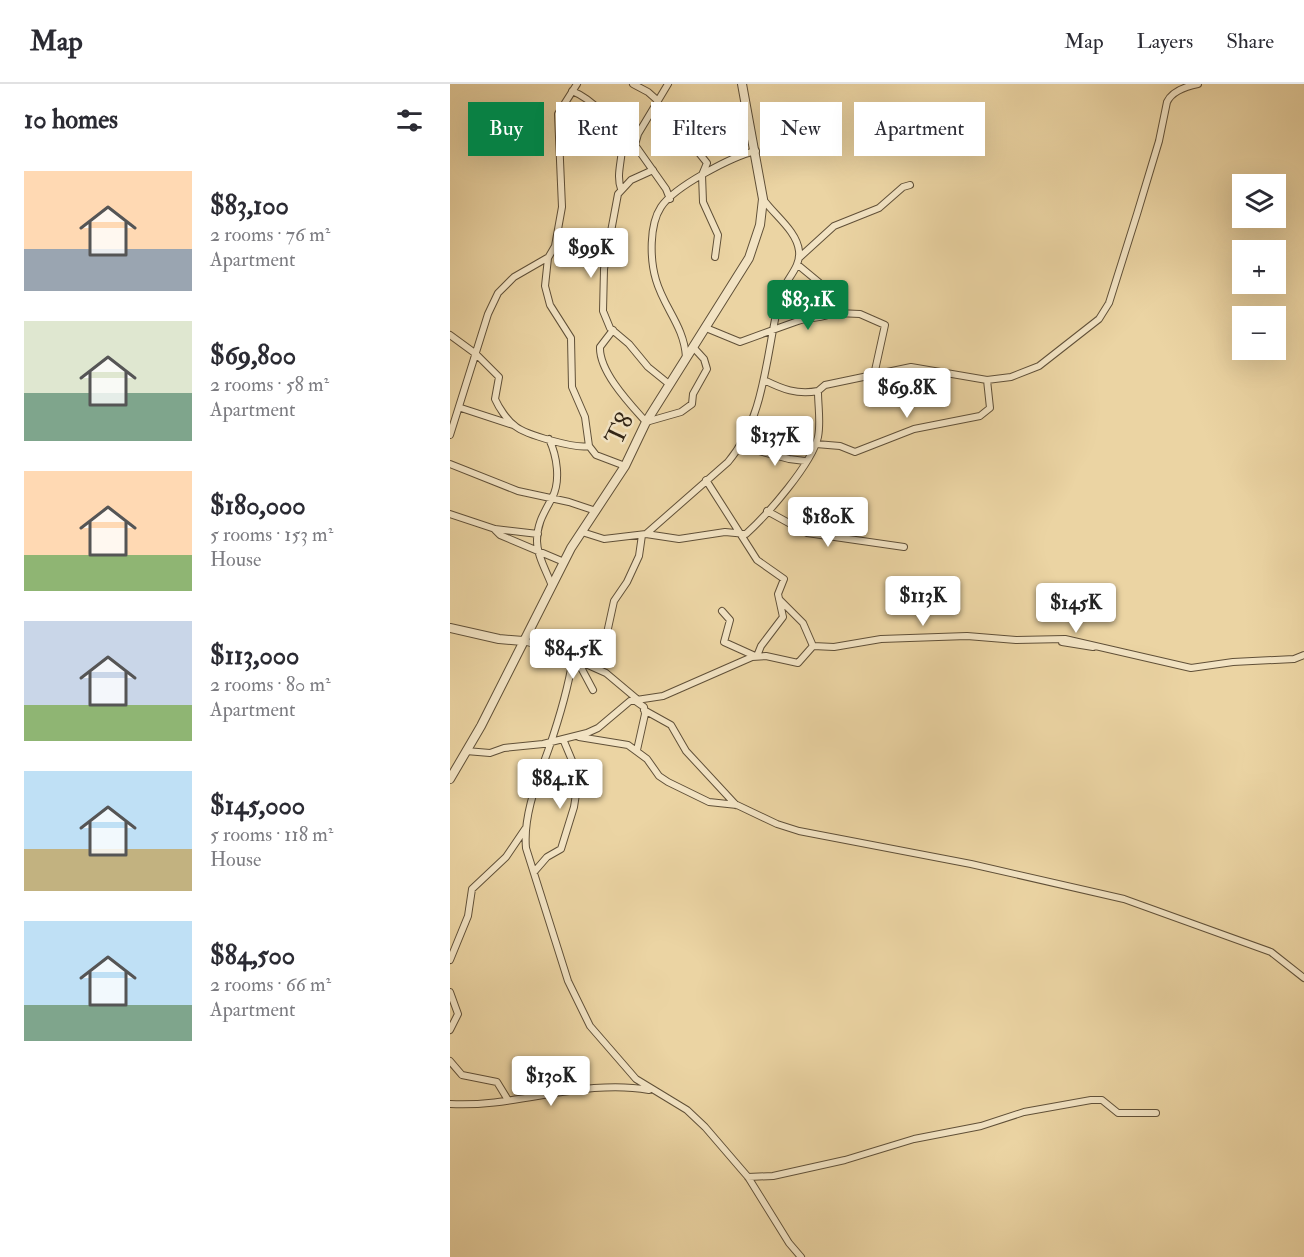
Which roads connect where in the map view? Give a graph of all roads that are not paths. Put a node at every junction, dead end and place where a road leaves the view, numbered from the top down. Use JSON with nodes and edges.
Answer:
{"nodes":[{"id":1,"x":633,"y":84,"type":"edge"},
{"id":2,"x":668,"y":84,"type":"edge"},
{"id":3,"x":742,"y":84,"type":"edge"},
{"id":4,"x":1198,"y":84,"type":"edge"},
{"id":5,"x":574,"y":87,"type":"edge"},
{"id":6,"x":657,"y":100,"type":"junction"},
{"id":7,"x":591,"y":102,"type":"edge"},
{"id":8,"x":745,"y":102,"type":"edge"},
{"id":9,"x":748,"y":117,"type":"edge"},
{"id":10,"x":639,"y":135,"type":"edge"},
{"id":11,"x":756,"y":151,"type":"junction"},
{"id":12,"x":639,"y":152,"type":"edge"},
{"id":13,"x":620,"y":156,"type":"edge"},
{"id":14,"x":701,"y":156,"type":"edge"},
{"id":15,"x":653,"y":170,"type":"junction"},
{"id":16,"x":702,"y":175,"type":"junction"},
{"id":17,"x":910,"y":185,"type":"dead end"},
{"id":18,"x":621,"y":189,"type":"junction"},
{"id":19,"x":670,"y":199,"type":"junction"},
{"id":20,"x":763,"y":199,"type":"junction"},
{"id":21,"x":715,"y":257,"type":"dead end"},
{"id":22,"x":800,"y":257,"type":"junction"},
{"id":23,"x":548,"y":258,"type":"junction"},
{"id":24,"x":798,"y":265,"type":"junction"},
{"id":25,"x":834,"y":312,"type":"junction"},
{"id":26,"x":706,"y":328,"type":"junction"},
{"id":27,"x":772,"y":329,"type":"junction"},
{"id":28,"x":613,"y":330,"type":"junction"},
{"id":29,"x":450,"y":335,"type":"edge"},
{"id":30,"x":693,"y":347,"type":"junction"},
{"id":31,"x":476,"y":354,"type":"junction"},
{"id":32,"x":686,"y":357,"type":"junction"},
{"id":33,"x":874,"y":375,"type":"junction"},
{"id":34,"x":764,"y":380,"type":"junction"},
{"id":35,"x":987,"y":380,"type":"junction"},
{"id":36,"x":669,"y":384,"type":"junction"},
{"id":37,"x":818,"y":391,"type":"junction"},
{"id":38,"x":461,"y":408,"type":"junction"},
{"id":39,"x":646,"y":422,"type":"junction"},
{"id":40,"x":513,"y":425,"type":"junction"},
{"id":41,"x":450,"y":435,"type":"edge"},
{"id":42,"x":549,"y":439,"type":"junction"},
{"id":43,"x":816,"y":444,"type":"junction"},
{"id":44,"x":589,"y":446,"type":"junction"},
{"id":45,"x":740,"y":446,"type":"junction"},
{"id":46,"x":806,"y":460,"type":"junction"},
{"id":47,"x":450,"y":464,"type":"edge"},
{"id":48,"x":626,"y":466,"type":"junction"},
{"id":49,"x":706,"y":480,"type":"junction"},
{"id":50,"x":552,"y":498,"type":"junction"},
{"id":51,"x":767,"y":511,"type":"junction"},
{"id":52,"x":596,"y":512,"type":"junction"},
{"id":53,"x":450,"y":514,"type":"edge"},
{"id":54,"x":495,"y":529,"type":"junction"},
{"id":55,"x":582,"y":532,"type":"junction"},
{"id":56,"x":538,"y":534,"type":"junction"},
{"id":57,"x":644,"y":535,"type":"junction"},
{"id":58,"x":743,"y":536,"type":"junction"},
{"id":59,"x":904,"y":547,"type":"dead end"},
{"id":60,"x":538,"y":552,"type":"junction"},
{"id":61,"x":564,"y":562,"type":"junction"},
{"id":62,"x":552,"y":586,"type":"junction"},
{"id":63,"x":779,"y":600,"type":"junction"},
{"id":64,"x":722,"y":611,"type":"dead end"},
{"id":65,"x":450,"y":628,"type":"edge"},
{"id":66,"x":523,"y":641,"type":"junction"},
{"id":67,"x":813,"y":646,"type":"junction"},
{"id":68,"x":1304,"y":655,"type":"edge"},
{"id":69,"x":756,"y":656,"type":"junction"},
{"id":70,"x":577,"y":660,"type":"junction"},
{"id":71,"x":593,"y":690,"type":"dead end"},
{"id":72,"x":650,"y":698,"type":"junction"},
{"id":73,"x":635,"y":700,"type":"junction"},
{"id":74,"x":644,"y":708,"type":"junction"},
{"id":75,"x":575,"y":736,"type":"junction"},
{"id":76,"x":563,"y":739,"type":"junction"},
{"id":77,"x":551,"y":741,"type":"junction"},
{"id":78,"x":637,"y":750,"type":"junction"},
{"id":79,"x":466,"y":751,"type":"junction"},
{"id":80,"x":450,"y":779,"type":"edge"},
{"id":81,"x":737,"y":805,"type":"junction"},
{"id":82,"x":526,"y":829,"type":"junction"},
{"id":83,"x":534,"y":872,"type":"junction"},
{"id":84,"x":450,"y":957,"type":"edge"},
{"id":85,"x":1304,"y":978,"type":"edge"},
{"id":86,"x":450,"y":992,"type":"edge"},
{"id":87,"x":450,"y":1030,"type":"edge"},
{"id":88,"x":450,"y":1061,"type":"edge"},
{"id":89,"x":656,"y":1091,"type":"junction"},
{"id":90,"x":508,"y":1100,"type":"junction"},
{"id":91,"x":450,"y":1104,"type":"edge"},
{"id":92,"x":1156,"y":1113,"type":"dead end"},
{"id":93,"x":748,"y":1177,"type":"junction"},
{"id":94,"x":801,"y":1257,"type":"edge"}],
"edges":[{"from":1,"to":6,"type":"street"},
{"from":2,"to":6,"type":"street"},
{"from":3,"to":8,"type":"street","name":"T8"},
{"from":4,"to":35,"type":"street"},
{"from":5,"to":7,"type":"street"},
{"from":5,"to":23,"type":"street"},
{"from":6,"to":10,"type":"street"},
{"from":9,"to":11,"type":"street","name":"T8"},
{"from":11,"to":16,"type":"street"},
{"from":11,"to":20,"type":"street","name":"T8"},
{"from":12,"to":15,"type":"street"},
{"from":13,"to":18,"type":"street"},
{"from":14,"to":16,"type":"street"},
{"from":15,"to":18,"type":"street"},
{"from":15,"to":19,"type":"street"},
{"from":16,"to":19,"type":"street"},
{"from":16,"to":21,"type":"street"},
{"from":17,"to":22,"type":"street"},
{"from":18,"to":28,"type":"street"},
{"from":19,"to":32,"type":"street"},
{"from":20,"to":22,"type":"street"},
{"from":20,"to":26,"type":"street","name":"T8"},
{"from":22,"to":24,"type":"street"},
{"from":23,"to":31,"type":"street"},
{"from":23,"to":44,"type":"street"},
{"from":24,"to":25,"type":"street"},
{"from":24,"to":27,"type":"street"},
{"from":25,"to":27,"type":"street"},
{"from":25,"to":33,"type":"street"},
{"from":26,"to":27,"type":"street"},
{"from":26,"to":30,"type":"street","name":"T8"},
{"from":27,"to":34,"type":"street"},
{"from":28,"to":36,"type":"street"},
{"from":28,"to":39,"type":"street"},
{"from":29,"to":31,"type":"street"},
{"from":30,"to":32,"type":"street","name":"T8"},
{"from":30,"to":39,"type":"street"},
{"from":31,"to":38,"type":"street"},
{"from":31,"to":40,"type":"street"},
{"from":32,"to":36,"type":"street","name":"T8"},
{"from":33,"to":35,"type":"street"},
{"from":33,"to":37,"type":"street"},
{"from":34,"to":37,"type":"street"},
{"from":34,"to":45,"type":"street"},
{"from":35,"to":43,"type":"street"},
{"from":36,"to":39,"type":"street","name":"T8"},
{"from":37,"to":43,"type":"street"},
{"from":38,"to":40,"type":"street"},
{"from":38,"to":41,"type":"street"},
{"from":39,"to":48,"type":"street","name":"T8"},
{"from":40,"to":42,"type":"street"},
{"from":42,"to":44,"type":"street"},
{"from":42,"to":50,"type":"street"},
{"from":43,"to":46,"type":"street"},
{"from":44,"to":48,"type":"street"},
{"from":45,"to":46,"type":"street"},
{"from":45,"to":49,"type":"street"},
{"from":46,"to":51,"type":"street"},
{"from":47,"to":50,"type":"street"},
{"from":48,"to":52,"type":"street","name":"T8"},
{"from":49,"to":57,"type":"street"},
{"from":49,"to":58,"type":"street"},
{"from":50,"to":52,"type":"street"},
{"from":50,"to":56,"type":"street"},
{"from":51,"to":58,"type":"street"},
{"from":51,"to":59,"type":"street"},
{"from":52,"to":55,"type":"street","name":"T8"},
{"from":53,"to":54,"type":"street"},
{"from":54,"to":56,"type":"street"},
{"from":54,"to":60,"type":"street"},
{"from":55,"to":57,"type":"street"},
{"from":55,"to":61,"type":"street","name":"T8"},
{"from":56,"to":60,"type":"street"},
{"from":57,"to":58,"type":"street"},
{"from":57,"to":70,"type":"street"},
{"from":58,"to":63,"type":"street"},
{"from":60,"to":61,"type":"street"},
{"from":60,"to":62,"type":"street"},
{"from":61,"to":62,"type":"street","name":"T8"},
{"from":62,"to":66,"type":"street","name":"T8"},
{"from":63,"to":67,"type":"street"},
{"from":63,"to":69,"type":"street"},
{"from":64,"to":69,"type":"street"},
{"from":65,"to":66,"type":"street"},
{"from":66,"to":70,"type":"street"},
{"from":66,"to":79,"type":"street","name":"T8"},
{"from":67,"to":68,"type":"street"},
{"from":67,"to":69,"type":"street"},
{"from":69,"to":72,"type":"street"},
{"from":70,"to":71,"type":"street"},
{"from":70,"to":73,"type":"street"},
{"from":70,"to":77,"type":"street"},
{"from":72,"to":73,"type":"street"},
{"from":72,"to":74,"type":"street"},
{"from":73,"to":74,"type":"street"},
{"from":73,"to":75,"type":"street"},
{"from":74,"to":78,"type":"street"},
{"from":74,"to":81,"type":"street"},
{"from":75,"to":76,"type":"street"},
{"from":75,"to":78,"type":"street"},
{"from":76,"to":77,"type":"street"},
{"from":76,"to":83,"type":"street"},
{"from":77,"to":79,"type":"street"},
{"from":77,"to":82,"type":"street"},
{"from":78,"to":81,"type":"street"},
{"from":79,"to":80,"type":"street","name":"T8"},
{"from":81,"to":85,"type":"street"},
{"from":82,"to":83,"type":"street"},
{"from":82,"to":84,"type":"street"},
{"from":83,"to":89,"type":"street"},
{"from":86,"to":87,"type":"street"},
{"from":88,"to":90,"type":"street"},
{"from":89,"to":90,"type":"street"},
{"from":89,"to":93,"type":"street"},
{"from":90,"to":91,"type":"street"},
{"from":92,"to":93,"type":"street"},
{"from":93,"to":94,"type":"street"}]}
